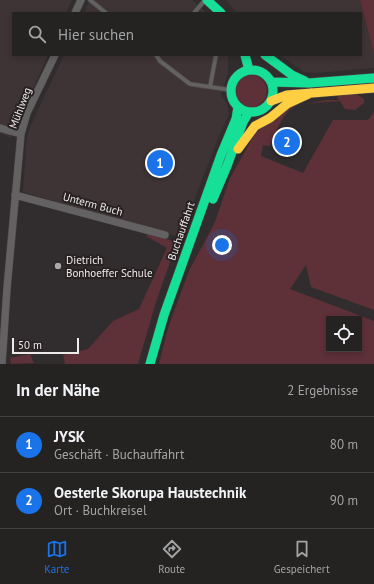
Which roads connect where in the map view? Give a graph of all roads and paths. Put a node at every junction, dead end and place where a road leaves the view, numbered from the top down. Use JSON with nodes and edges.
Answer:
{"nodes":[{"id":1,"x":81,"y":0,"type":"edge"},
{"id":2,"x":90,"y":0,"type":"edge"},
{"id":3,"x":206,"y":0,"type":"edge"},
{"id":4,"x":75,"y":12,"type":"edge"},
{"id":5,"x":105,"y":12,"type":"edge"},
{"id":6,"x":195,"y":12,"type":"edge"},
{"id":7,"x":220,"y":12,"type":"edge"},
{"id":8,"x":55,"y":56,"type":"edge"},
{"id":9,"x":157,"y":56,"type":"edge"},
{"id":10,"x":216,"y":56,"type":"edge"},
{"id":11,"x":245,"y":56,"type":"edge"},
{"id":12,"x":267,"y":56,"type":"edge"},
{"id":13,"x":249,"y":70,"type":"junction"},
{"id":14,"x":374,"y":78,"type":"edge"},
{"id":15,"x":272,"y":82,"type":"junction"},
{"id":16,"x":309,"y":83,"type":"junction"},
{"id":17,"x":210,"y":87,"type":"junction"},
{"id":18,"x":374,"y":88,"type":"edge"},
{"id":19,"x":230,"y":90,"type":"junction"},
{"id":20,"x":311,"y":93,"type":"junction"},
{"id":21,"x":271,"y":101,"type":"junction"},
{"id":22,"x":238,"y":107,"type":"junction"},
{"id":23,"x":249,"y":112,"type":"junction"},
{"id":24,"x":0,"y":128,"type":"edge"},
{"id":25,"x":20,"y":134,"type":"junction"},
{"id":26,"x":227,"y":166,"type":"junction"},
{"id":27,"x":15,"y":195,"type":"junction"},
{"id":28,"x":196,"y":231,"type":"junction"},
{"id":29,"x":165,"y":235,"type":"dead end"},
{"id":30,"x":2,"y":364,"type":"edge"},
{"id":31,"x":150,"y":364,"type":"edge"}],
"edges":[{"from":1,"to":4,"type":"street"},
{"from":2,"to":5,"type":"lane"},
{"from":3,"to":6,"type":"lane"},
{"from":3,"to":7,"type":"main road"},
{"from":8,"to":25,"type":"street","name":"Mühlweg"},
{"from":9,"to":17,"type":"lane"},
{"from":10,"to":17,"type":"lane"},
{"from":11,"to":13,"type":"main road"},
{"from":12,"to":16,"type":"main road"},
{"from":13,"to":15,"type":"main road"},
{"from":13,"to":19,"type":"main road"},
{"from":14,"to":16,"type":"main road"},
{"from":15,"to":16,"type":"main road"},
{"from":15,"to":21,"type":"main road"},
{"from":17,"to":19,"type":"lane"},
{"from":18,"to":20,"type":"main road"},
{"from":19,"to":22,"type":"main road"},
{"from":20,"to":21,"type":"main road"},
{"from":20,"to":26,"type":"main road"},
{"from":21,"to":23,"type":"main road"},
{"from":22,"to":23,"type":"main road"},
{"from":22,"to":28,"type":"main road","name":"Buchauffahrt"},
{"from":23,"to":26,"type":"main road"},
{"from":24,"to":25,"type":"street"},
{"from":25,"to":27,"type":"street","name":"Mühlweg"},
{"from":26,"to":28,"type":"main road"},
{"from":27,"to":29,"type":"street","name":"Unterm Buch"},
{"from":27,"to":30,"type":"street","name":"Mühlweg"},
{"from":28,"to":31,"type":"main road","name":"Buchauffahrt"}]}
